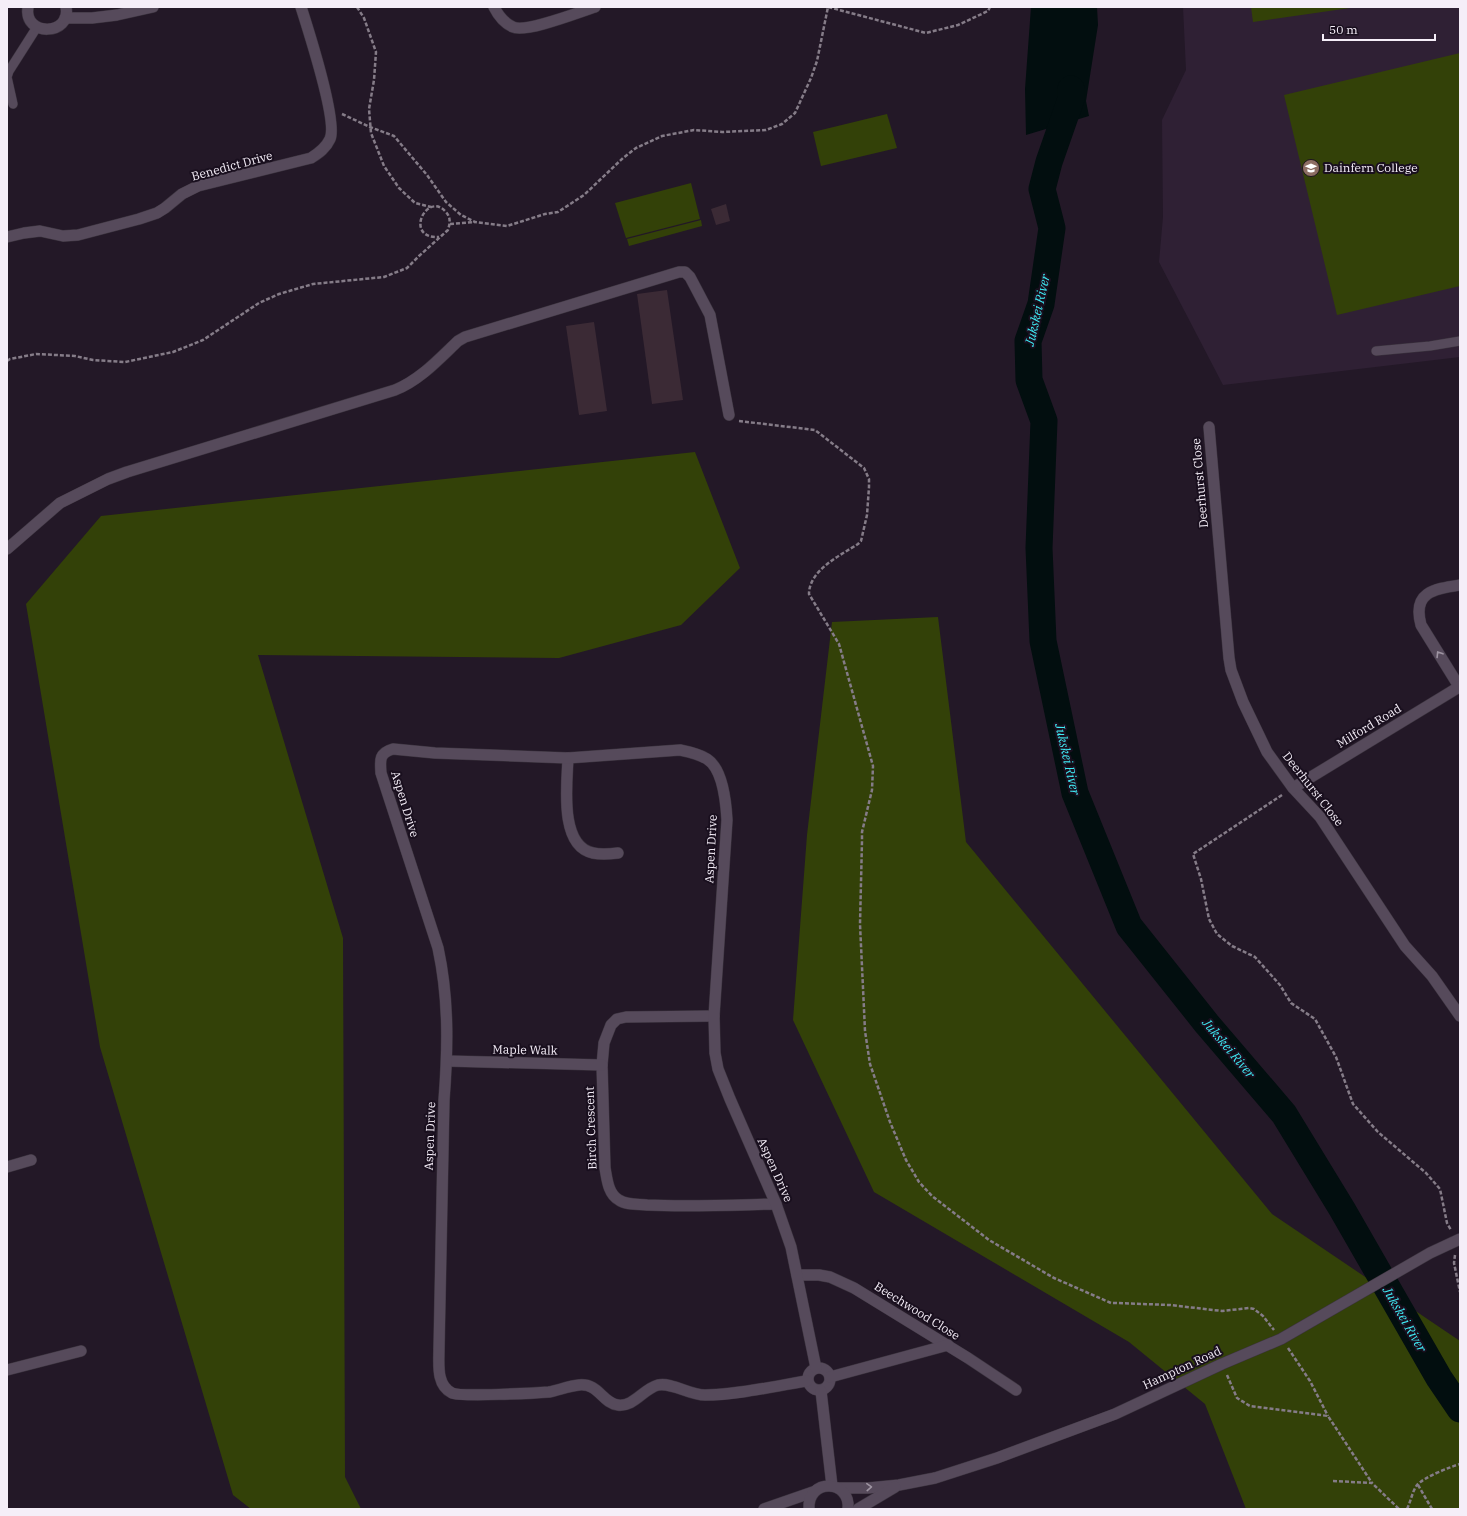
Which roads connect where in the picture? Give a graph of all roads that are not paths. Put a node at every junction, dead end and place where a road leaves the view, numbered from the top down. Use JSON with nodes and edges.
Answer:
{"nodes":[{"id":1,"x":28,"y":7,"type":"edge"},
{"id":2,"x":153,"y":7,"type":"edge"},
{"id":3,"x":301,"y":7,"type":"edge"},
{"id":4,"x":494,"y":7,"type":"edge"},
{"id":5,"x":595,"y":7,"type":"edge"},
{"id":6,"x":65,"y":12,"type":"edge"},
{"id":7,"x":37,"y":27,"type":"junction"},
{"id":8,"x":13,"y":104,"type":"dead end"},
{"id":9,"x":7,"y":237,"type":"edge"},
{"id":10,"x":1460,"y":341,"type":"edge"},
{"id":11,"x":1376,"y":351,"type":"dead end"},
{"id":12,"x":729,"y":415,"type":"road end"},
{"id":13,"x":1209,"y":427,"type":"dead end"},
{"id":14,"x":7,"y":549,"type":"edge"},
{"id":15,"x":1460,"y":585,"type":"edge"},
{"id":16,"x":1460,"y":687,"type":"edge"},
{"id":17,"x":568,"y":758,"type":"junction"},
{"id":18,"x":1293,"y":788,"type":"junction"},
{"id":19,"x":618,"y":853,"type":"dead end"},
{"id":20,"x":714,"y":1016,"type":"junction"},
{"id":21,"x":1460,"y":1016,"type":"edge"},
{"id":22,"x":447,"y":1061,"type":"junction"},
{"id":23,"x":602,"y":1064,"type":"junction"},
{"id":24,"x":31,"y":1160,"type":"dead end"},
{"id":25,"x":7,"y":1167,"type":"edge"},
{"id":26,"x":776,"y":1204,"type":"junction"},
{"id":27,"x":1459,"y":1240,"type":"edge"},
{"id":28,"x":797,"y":1275,"type":"junction"},
{"id":29,"x":948,"y":1346,"type":"junction"},
{"id":30,"x":81,"y":1351,"type":"dead end"},
{"id":31,"x":816,"y":1368,"type":"junction"},
{"id":32,"x":7,"y":1370,"type":"edge"},
{"id":33,"x":830,"y":1377,"type":"junction"},
{"id":34,"x":807,"y":1381,"type":"junction"},
{"id":35,"x":1016,"y":1390,"type":"dead end"},
{"id":36,"x":821,"y":1391,"type":"junction"},
{"id":37,"x":899,"y":1485,"type":"junction"},
{"id":38,"x":835,"y":1487,"type":"junction"},
{"id":39,"x":814,"y":1492,"type":"junction"},
{"id":40,"x":764,"y":1509,"type":"edge"},
{"id":41,"x":809,"y":1509,"type":"edge"},
{"id":42,"x":848,"y":1509,"type":"edge"},
{"id":43,"x":858,"y":1509,"type":"edge"}],
"edges":[{"from":1,"to":7,"type":"street"},
{"from":2,"to":6,"type":"street"},
{"from":3,"to":9,"type":"street","name":"Benedict Drive"},
{"from":4,"to":5,"type":"street"},
{"from":6,"to":7,"type":"street"},
{"from":7,"to":8,"type":"lane"},
{"from":10,"to":11,"type":"lane"},
{"from":12,"to":14,"type":"street"},
{"from":13,"to":18,"type":"street","name":"Deerhurst Close"},
{"from":16,"to":15,"type":"street","one_way":true},
{"from":16,"to":18,"type":"street","name":"Milford Road"},
{"from":17,"to":19,"type":"street"},
{"from":17,"to":20,"type":"street","name":"Aspen Drive"},
{"from":17,"to":22,"type":"street","name":"Aspen Drive"},
{"from":18,"to":21,"type":"street","name":"Deerhurst Close"},
{"from":20,"to":23,"type":"street","name":"Birch Crescent"},
{"from":20,"to":26,"type":"street","name":"Aspen Drive"},
{"from":22,"to":23,"type":"street","name":"Maple Walk"},
{"from":22,"to":34,"type":"street","name":"Aspen Drive"},
{"from":23,"to":26,"type":"street","name":"Birch Crescent"},
{"from":24,"to":25,"type":"street"},
{"from":26,"to":28,"type":"street","name":"Aspen Drive"},
{"from":27,"to":37,"type":"street","name":"Hampton Road"},
{"from":28,"to":29,"type":"street","name":"Beechwood Close"},
{"from":28,"to":31,"type":"street","name":"Aspen Drive"},
{"from":29,"to":33,"type":"street"},
{"from":29,"to":35,"type":"street","name":"Beechwood Close"},
{"from":30,"to":32,"type":"street"},
{"from":31,"to":33,"type":"street"},
{"from":31,"to":34,"type":"street"},
{"from":33,"to":36,"type":"street"},
{"from":34,"to":36,"type":"street"},
{"from":36,"to":38,"type":"street"},
{"from":38,"to":37,"type":"street","name":"Hampton Road","one_way":true},
{"from":37,"to":43,"type":"street","name":"Hampton Road"},
{"from":38,"to":39,"type":"street","name":"Hampton Road"},
{"from":38,"to":42,"type":"street"},
{"from":39,"to":40,"type":"street","name":"Hampton Road"},
{"from":39,"to":41,"type":"street"}]}
